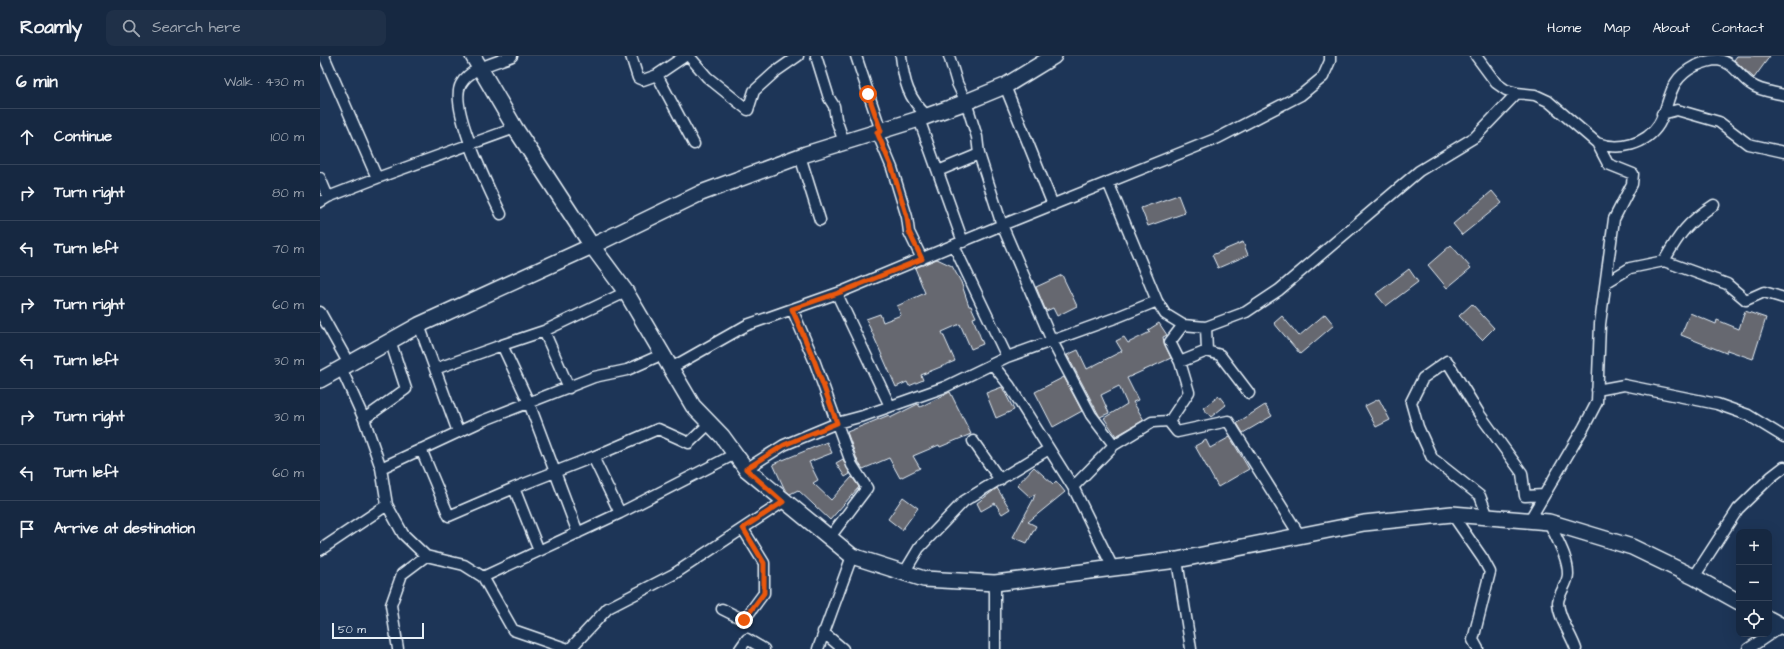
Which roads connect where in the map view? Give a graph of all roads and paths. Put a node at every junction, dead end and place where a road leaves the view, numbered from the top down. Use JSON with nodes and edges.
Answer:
{"nodes":[{"id":1,"x":324,"y":56,"type":"edge"},
{"id":2,"x":512,"y":56,"type":"edge"},
{"id":3,"x":631,"y":56,"type":"edge"},
{"id":4,"x":685,"y":56,"type":"edge"},
{"id":5,"x":689,"y":56,"type":"edge"},
{"id":6,"x":798,"y":56,"type":"edge"},
{"id":7,"x":816,"y":56,"type":"edge"},
{"id":8,"x":856,"y":56,"type":"edge"},
{"id":9,"x":901,"y":56,"type":"edge"},
{"id":10,"x":949,"y":56,"type":"edge"},
{"id":11,"x":1054,"y":56,"type":"edge"},
{"id":12,"x":1330,"y":56,"type":"edge"},
{"id":13,"x":1476,"y":56,"type":"edge"},
{"id":14,"x":1698,"y":56,"type":"edge"},
{"id":15,"x":477,"y":62,"type":"edge"},
{"id":16,"x":1695,"y":66,"type":"junction"},
{"id":17,"x":657,"y":75,"type":"junction"},
{"id":18,"x":1005,"y":86,"type":"junction"},
{"id":19,"x":1517,"y":94,"type":"junction"},
{"id":20,"x":1784,"y":95,"type":"edge"},
{"id":21,"x":966,"y":102,"type":"junction"},
{"id":22,"x":1662,"y":114,"type":"junction"},
{"id":23,"x":923,"y":118,"type":"junction"},
{"id":24,"x":515,"y":128,"type":"junction"},
{"id":25,"x":879,"y":131,"type":"junction"},
{"id":26,"x":844,"y":142,"type":"junction"},
{"id":27,"x":1597,"y":143,"type":"junction"},
{"id":28,"x":694,"y":144,"type":"dead end"},
{"id":29,"x":470,"y":145,"type":"junction"},
{"id":30,"x":1784,"y":152,"type":"edge"},
{"id":31,"x":979,"y":154,"type":"junction"},
{"id":32,"x":800,"y":156,"type":"junction"},
{"id":33,"x":938,"y":171,"type":"junction"},
{"id":34,"x":320,"y":178,"type":"edge"},
{"id":35,"x":376,"y":178,"type":"junction"},
{"id":36,"x":1108,"y":182,"type":"junction"},
{"id":37,"x":324,"y":199,"type":"edge"},
{"id":38,"x":1053,"y":205,"type":"junction"},
{"id":39,"x":1714,"y":205,"type":"dead end"},
{"id":40,"x":501,"y":214,"type":"dead end"},
{"id":41,"x":820,"y":220,"type":"dead end"},
{"id":42,"x":1002,"y":225,"type":"junction"},
{"id":43,"x":958,"y":244,"type":"junction"},
{"id":44,"x":592,"y":246,"type":"junction"},
{"id":45,"x":922,"y":259,"type":"junction"},
{"id":46,"x":1664,"y":260,"type":"junction"},
{"id":47,"x":1607,"y":282,"type":"junction"},
{"id":48,"x":626,"y":292,"type":"junction"},
{"id":49,"x":837,"y":294,"type":"junction"},
{"id":50,"x":1784,"y":298,"type":"edge"},
{"id":51,"x":1158,"y":301,"type":"junction"},
{"id":52,"x":792,"y":309,"type":"junction"},
{"id":53,"x":320,"y":312,"type":"edge"},
{"id":54,"x":420,"y":325,"type":"junction"},
{"id":55,"x":1183,"y":325,"type":"junction"},
{"id":56,"x":1206,"y":327,"type":"junction"},
{"id":57,"x":544,"y":331,"type":"junction"},
{"id":58,"x":390,"y":340,"type":"junction"},
{"id":59,"x":1052,"y":341,"type":"junction"},
{"id":60,"x":502,"y":345,"type":"junction"},
{"id":61,"x":1208,"y":351,"type":"junction"},
{"id":62,"x":663,"y":354,"type":"junction"},
{"id":63,"x":1007,"y":357,"type":"junction"},
{"id":64,"x":1180,"y":362,"type":"junction"},
{"id":65,"x":993,"y":365,"type":"junction"},
{"id":66,"x":345,"y":366,"type":"junction"},
{"id":67,"x":671,"y":368,"type":"junction"},
{"id":68,"x":435,"y":369,"type":"junction"},
{"id":69,"x":320,"y":380,"type":"edge"},
{"id":70,"x":569,"y":388,"type":"junction"},
{"id":71,"x":1597,"y":390,"type":"junction"},
{"id":72,"x":1249,"y":393,"type":"dead end"},
{"id":73,"x":529,"y":403,"type":"junction"},
{"id":74,"x":890,"y":406,"type":"junction"},
{"id":75,"x":364,"y":419,"type":"junction"},
{"id":76,"x":1169,"y":421,"type":"junction"},
{"id":77,"x":710,"y":423,"type":"junction"},
{"id":78,"x":837,"y":423,"type":"junction"},
{"id":79,"x":458,"y":432,"type":"junction"},
{"id":80,"x":1784,"y":437,"type":"edge"},
{"id":81,"x":973,"y":441,"type":"dead end"},
{"id":82,"x":1114,"y":445,"type":"junction"},
{"id":83,"x":421,"y":449,"type":"junction"},
{"id":84,"x":1049,"y":449,"type":"junction"},
{"id":85,"x":735,"y":454,"type":"junction"},
{"id":86,"x":593,"y":457,"type":"junction"},
{"id":87,"x":1784,"y":467,"type":"edge"},
{"id":88,"x":381,"y":468,"type":"junction"},
{"id":89,"x":746,"y":469,"type":"junction"},
{"id":90,"x":555,"y":472,"type":"junction"},
{"id":91,"x":1000,"y":480,"type":"junction"},
{"id":92,"x":1073,"y":487,"type":"junction"},
{"id":93,"x":514,"y":488,"type":"junction"},
{"id":94,"x":1544,"y":495,"type":"junction"},
{"id":95,"x":783,"y":502,"type":"junction"},
{"id":96,"x":387,"y":505,"type":"junction"},
{"id":97,"x":620,"y":513,"type":"junction"},
{"id":98,"x":1452,"y":514,"type":"junction"},
{"id":99,"x":1488,"y":517,"type":"junction"},
{"id":100,"x":1530,"y":521,"type":"junction"},
{"id":101,"x":1549,"y":522,"type":"junction"},
{"id":102,"x":743,"y":528,"type":"junction"},
{"id":103,"x":578,"y":533,"type":"junction"},
{"id":104,"x":1300,"y":536,"type":"junction"},
{"id":105,"x":830,"y":537,"type":"junction"},
{"id":106,"x":320,"y":550,"type":"edge"},
{"id":107,"x":539,"y":551,"type":"junction"},
{"id":108,"x":426,"y":556,"type":"junction"},
{"id":109,"x":852,"y":556,"type":"junction"},
{"id":110,"x":1177,"y":560,"type":"junction"},
{"id":111,"x":1113,"y":568,"type":"junction"},
{"id":112,"x":904,"y":573,"type":"junction"},
{"id":113,"x":483,"y":577,"type":"junction"},
{"id":114,"x":1694,"y":577,"type":"junction"},
{"id":115,"x":995,"y":583,"type":"junction"},
{"id":116,"x":1737,"y":601,"type":"edge"},
{"id":117,"x":722,"y":609,"type":"dead end"},
{"id":118,"x":1778,"y":624,"type":"edge"},
{"id":119,"x":823,"y":632,"type":"junction"},
{"id":120,"x":398,"y":649,"type":"edge"},
{"id":121,"x":569,"y":649,"type":"edge"},
{"id":122,"x":740,"y":649,"type":"edge"},
{"id":123,"x":764,"y":649,"type":"edge"},
{"id":124,"x":818,"y":649,"type":"edge"},
{"id":125,"x":843,"y":649,"type":"edge"},
{"id":126,"x":995,"y":649,"type":"edge"},
{"id":127,"x":1191,"y":649,"type":"edge"},
{"id":128,"x":1478,"y":649,"type":"edge"},
{"id":129,"x":1576,"y":649,"type":"edge"},
{"id":130,"x":1748,"y":649,"type":"edge"}],
"edges":[{"from":1,"to":35,"type":"street"},
{"from":2,"to":15,"type":"street"},
{"from":3,"to":17,"type":"street"},
{"from":4,"to":17,"type":"street"},
{"from":5,"to":6,"type":"street"},
{"from":7,"to":26,"type":"street"},
{"from":8,"to":25,"type":"street"},
{"from":9,"to":23,"type":"street"},
{"from":10,"to":21,"type":"street"},
{"from":11,"to":18,"type":"street"},
{"from":12,"to":36,"type":"street"},
{"from":13,"to":19,"type":"street"},
{"from":14,"to":16,"type":"street"},
{"from":15,"to":24,"type":"street"},
{"from":15,"to":29,"type":"street"},
{"from":16,"to":20,"type":"street"},
{"from":16,"to":22,"type":"street"},
{"from":17,"to":28,"type":"street"},
{"from":18,"to":21,"type":"street"},
{"from":18,"to":38,"type":"street"},
{"from":19,"to":27,"type":"street"},
{"from":19,"to":56,"type":"street"},
{"from":21,"to":23,"type":"street"},
{"from":21,"to":31,"type":"street"},
{"from":22,"to":27,"type":"street"},
{"from":22,"to":30,"type":"street"},
{"from":23,"to":25,"type":"street"},
{"from":23,"to":33,"type":"street"},
{"from":24,"to":29,"type":"street"},
{"from":24,"to":44,"type":"street"},
{"from":25,"to":26,"type":"street"},
{"from":25,"to":45,"type":"street"},
{"from":26,"to":32,"type":"street"},
{"from":27,"to":47,"type":"street"},
{"from":29,"to":35,"type":"street"},
{"from":29,"to":40,"type":"street"},
{"from":31,"to":33,"type":"street"},
{"from":31,"to":42,"type":"street"},
{"from":32,"to":41,"type":"street"},
{"from":32,"to":44,"type":"street"},
{"from":33,"to":43,"type":"street"},
{"from":34,"to":37,"type":"street"},
{"from":35,"to":37,"type":"street"},
{"from":36,"to":38,"type":"street"},
{"from":36,"to":51,"type":"street"},
{"from":38,"to":42,"type":"street"},
{"from":39,"to":46,"type":"street"},
{"from":42,"to":43,"type":"street"},
{"from":42,"to":59,"type":"street"},
{"from":43,"to":45,"type":"street"},
{"from":43,"to":63,"type":"street"},
{"from":44,"to":48,"type":"street"},
{"from":44,"to":54,"type":"street"},
{"from":45,"to":49,"type":"street"},
{"from":46,"to":47,"type":"street"},
{"from":46,"to":50,"type":"street"},
{"from":47,"to":71,"type":"street"},
{"from":48,"to":57,"type":"street"},
{"from":48,"to":62,"type":"street"},
{"from":49,"to":52,"type":"street"},
{"from":49,"to":74,"type":"street"},
{"from":51,"to":55,"type":"street"},
{"from":51,"to":59,"type":"street"},
{"from":52,"to":67,"type":"street"},
{"from":52,"to":78,"type":"street"},
{"from":53,"to":66,"type":"street"},
{"from":54,"to":58,"type":"street"},
{"from":54,"to":68,"type":"street"},
{"from":55,"to":56,"type":"street"},
{"from":55,"to":64,"type":"street"},
{"from":56,"to":61,"type":"street"},
{"from":57,"to":60,"type":"street"},
{"from":57,"to":70,"type":"street"},
{"from":58,"to":66,"type":"street"},
{"from":58,"to":75,"type":"street"},
{"from":59,"to":63,"type":"street"},
{"from":59,"to":82,"type":"street"},
{"from":60,"to":68,"type":"street"},
{"from":60,"to":73,"type":"street"},
{"from":61,"to":64,"type":"street"},
{"from":61,"to":72,"type":"street"},
{"from":62,"to":67,"type":"street"},
{"from":62,"to":70,"type":"street"},
{"from":63,"to":65,"type":"street"},
{"from":64,"to":76,"type":"street"},
{"from":65,"to":74,"type":"street"},
{"from":65,"to":84,"type":"street"},
{"from":66,"to":69,"type":"street"},
{"from":66,"to":75,"type":"street"},
{"from":67,"to":77,"type":"street"},
{"from":68,"to":79,"type":"street"},
{"from":70,"to":73,"type":"street"},
{"from":71,"to":80,"type":"street"},
{"from":71,"to":94,"type":"street"},
{"from":73,"to":79,"type":"street"},
{"from":73,"to":90,"type":"street"},
{"from":74,"to":78,"type":"street"},
{"from":75,"to":88,"type":"street"},
{"from":76,"to":82,"type":"street"},
{"from":76,"to":104,"type":"street"},
{"from":77,"to":85,"type":"street"},
{"from":77,"to":86,"type":"street"},
{"from":78,"to":89,"type":"street"},
{"from":78,"to":105,"type":"street"},
{"from":79,"to":83,"type":"street"},
{"from":81,"to":91,"type":"street"},
{"from":82,"to":92,"type":"street"},
{"from":83,"to":88,"type":"street"},
{"from":83,"to":93,"type":"street"},
{"from":84,"to":91,"type":"street"},
{"from":84,"to":92,"type":"street"},
{"from":85,"to":89,"type":"street"},
{"from":85,"to":97,"type":"street"},
{"from":86,"to":90,"type":"street"},
{"from":86,"to":97,"type":"street"},
{"from":87,"to":114,"type":"street"},
{"from":88,"to":96,"type":"street"},
{"from":89,"to":95,"type":"street"},
{"from":90,"to":93,"type":"street"},
{"from":90,"to":103,"type":"street"},
{"from":91,"to":112,"type":"street"},
{"from":92,"to":111,"type":"street"},
{"from":93,"to":107,"type":"street"},
{"from":94,"to":99,"type":"street"},
{"from":94,"to":100,"type":"street"},
{"from":95,"to":102,"type":"street"},
{"from":95,"to":105,"type":"street"},
{"from":96,"to":106,"type":"street"},
{"from":96,"to":108,"type":"street"},
{"from":97,"to":103,"type":"street"},
{"from":98,"to":99,"type":"street"},
{"from":98,"to":104,"type":"street"},
{"from":98,"to":128,"type":"street"},
{"from":99,"to":100,"type":"street"},
{"from":100,"to":101,"type":"street"},
{"from":101,"to":114,"type":"street"},
{"from":101,"to":129,"type":"street"},
{"from":102,"to":117,"type":"street"},
{"from":102,"to":121,"type":"street"},
{"from":103,"to":107,"type":"street"},
{"from":104,"to":110,"type":"street"},
{"from":105,"to":109,"type":"street"},
{"from":107,"to":113,"type":"street"},
{"from":108,"to":113,"type":"street"},
{"from":108,"to":120,"type":"street"},
{"from":109,"to":112,"type":"street"},
{"from":109,"to":119,"type":"street"},
{"from":110,"to":111,"type":"street"},
{"from":110,"to":127,"type":"street"},
{"from":111,"to":115,"type":"street"},
{"from":112,"to":115,"type":"street"},
{"from":113,"to":121,"type":"street"},
{"from":114,"to":116,"type":"street"},
{"from":115,"to":126,"type":"street"},
{"from":118,"to":130,"type":"street"},
{"from":119,"to":124,"type":"street"},
{"from":119,"to":125,"type":"street"},
{"from":122,"to":123,"type":"street"}]}
